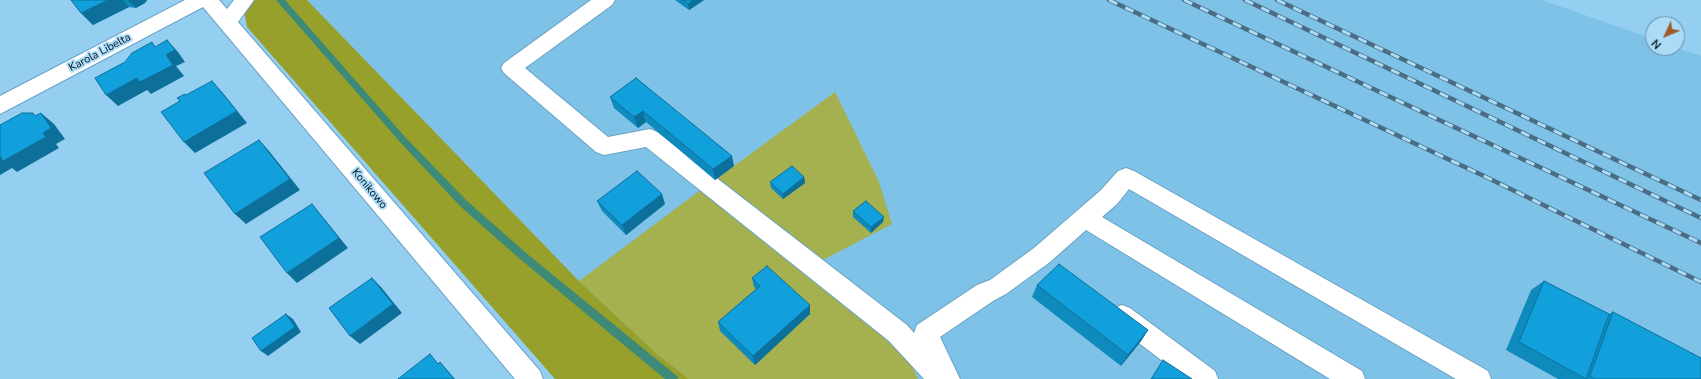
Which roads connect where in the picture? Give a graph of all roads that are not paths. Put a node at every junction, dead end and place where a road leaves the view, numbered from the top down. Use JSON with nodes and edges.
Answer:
{"nodes":[{"id":1,"x":201,"y":0,"type":"edge"},
{"id":2,"x":208,"y":0,"type":"edge"},
{"id":3,"x":244,"y":0,"type":"edge"},
{"id":4,"x":605,"y":0,"type":"edge"},
{"id":5,"x":227,"y":23,"type":"junction"},
{"id":6,"x":0,"y":106,"type":"edge"},
{"id":7,"x":1085,"y":218,"type":"junction"},
{"id":8,"x":1042,"y":255,"type":"junction"},
{"id":9,"x":1061,"y":270,"type":"edge"},
{"id":10,"x":1105,"y":303,"type":"edge"},
{"id":11,"x":531,"y":379,"type":"edge"},
{"id":12,"x":940,"y":379,"type":"edge"},
{"id":13,"x":948,"y":379,"type":"edge"},
{"id":14,"x":1206,"y":379,"type":"edge"},
{"id":15,"x":1353,"y":379,"type":"edge"},
{"id":16,"x":1479,"y":379,"type":"edge"}],
"edges":[{"from":1,"to":6,"type":"street","name":"Karola Libelta"},
{"from":2,"to":5,"type":"street","name":"Konikowo"},
{"from":3,"to":5,"type":"street"},
{"from":4,"to":12,"type":"street"},
{"from":5,"to":11,"type":"street","name":"Konikowo"},
{"from":7,"to":8,"type":"street"},
{"from":7,"to":15,"type":"street"},
{"from":7,"to":16,"type":"street"},
{"from":8,"to":9,"type":"street"},
{"from":8,"to":13,"type":"street"},
{"from":10,"to":14,"type":"street"}]}
